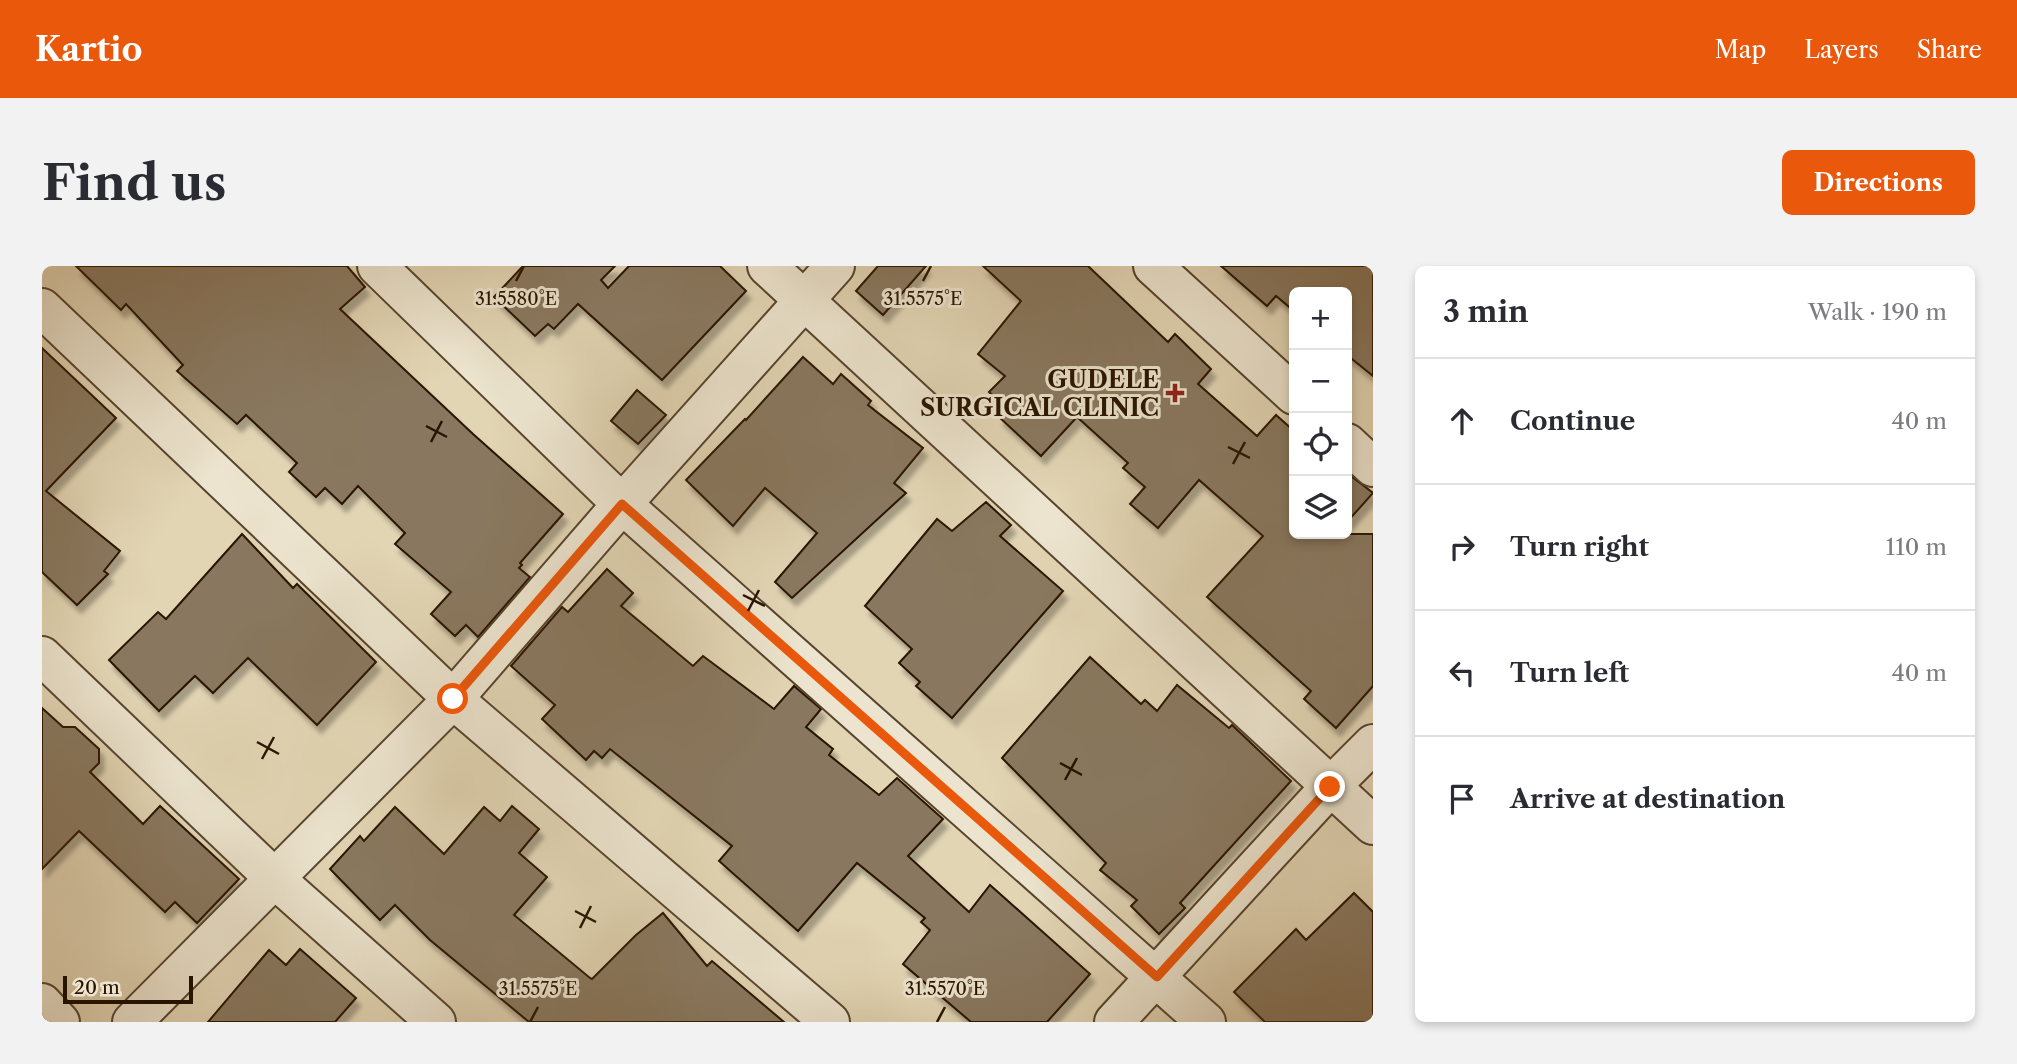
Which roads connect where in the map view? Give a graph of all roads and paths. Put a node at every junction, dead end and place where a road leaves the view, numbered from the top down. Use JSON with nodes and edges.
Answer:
{"nodes":[{"id":1,"x":377,"y":266,"type":"edge"},
{"id":2,"x":767,"y":266,"type":"edge"},
{"id":3,"x":835,"y":266,"type":"edge"},
{"id":4,"x":1153,"y":266,"type":"edge"},
{"id":5,"x":804,"y":300,"type":"junction"},
{"id":6,"x":42,"y":308,"type":"edge"},
{"id":7,"x":1289,"y":390,"type":"edge"},
{"id":8,"x":1352,"y":448,"type":"edge"},
{"id":9,"x":1373,"y":467,"type":"edge"},
{"id":10,"x":622,"y":504,"type":"junction"},
{"id":11,"x":42,"y":656,"type":"edge"},
{"id":12,"x":453,"y":699,"type":"junction"},
{"id":13,"x":1373,"y":744,"type":"edge"},
{"id":14,"x":1330,"y":787,"type":"junction"},
{"id":15,"x":1373,"y":825,"type":"edge"},
{"id":16,"x":274,"y":878,"type":"junction"},
{"id":17,"x":1157,"y":977,"type":"junction"},
{"id":18,"x":42,"y":1003,"type":"edge"},
{"id":19,"x":60,"y":1022,"type":"edge"},
{"id":20,"x":132,"y":1022,"type":"edge"},
{"id":21,"x":436,"y":1022,"type":"edge"},
{"id":22,"x":830,"y":1022,"type":"edge"},
{"id":23,"x":1114,"y":1022,"type":"edge"},
{"id":24,"x":1206,"y":1022,"type":"edge"}],
"edges":[{"from":1,"to":10,"type":"street"},
{"from":2,"to":5,"type":"street"},
{"from":3,"to":5,"type":"street"},
{"from":4,"to":7,"type":"street"},
{"from":5,"to":10,"type":"street"},
{"from":5,"to":14,"type":"street"},
{"from":6,"to":12,"type":"street"},
{"from":8,"to":9,"type":"street"},
{"from":10,"to":12,"type":"street"},
{"from":10,"to":17,"type":"street"},
{"from":11,"to":16,"type":"street"},
{"from":12,"to":16,"type":"street"},
{"from":12,"to":22,"type":"street"},
{"from":13,"to":14,"type":"street"},
{"from":14,"to":15,"type":"street"},
{"from":14,"to":17,"type":"street"},
{"from":16,"to":20,"type":"street"},
{"from":16,"to":21,"type":"street"},
{"from":17,"to":23,"type":"street"},
{"from":17,"to":24,"type":"street"},
{"from":18,"to":19,"type":"street"}]}
